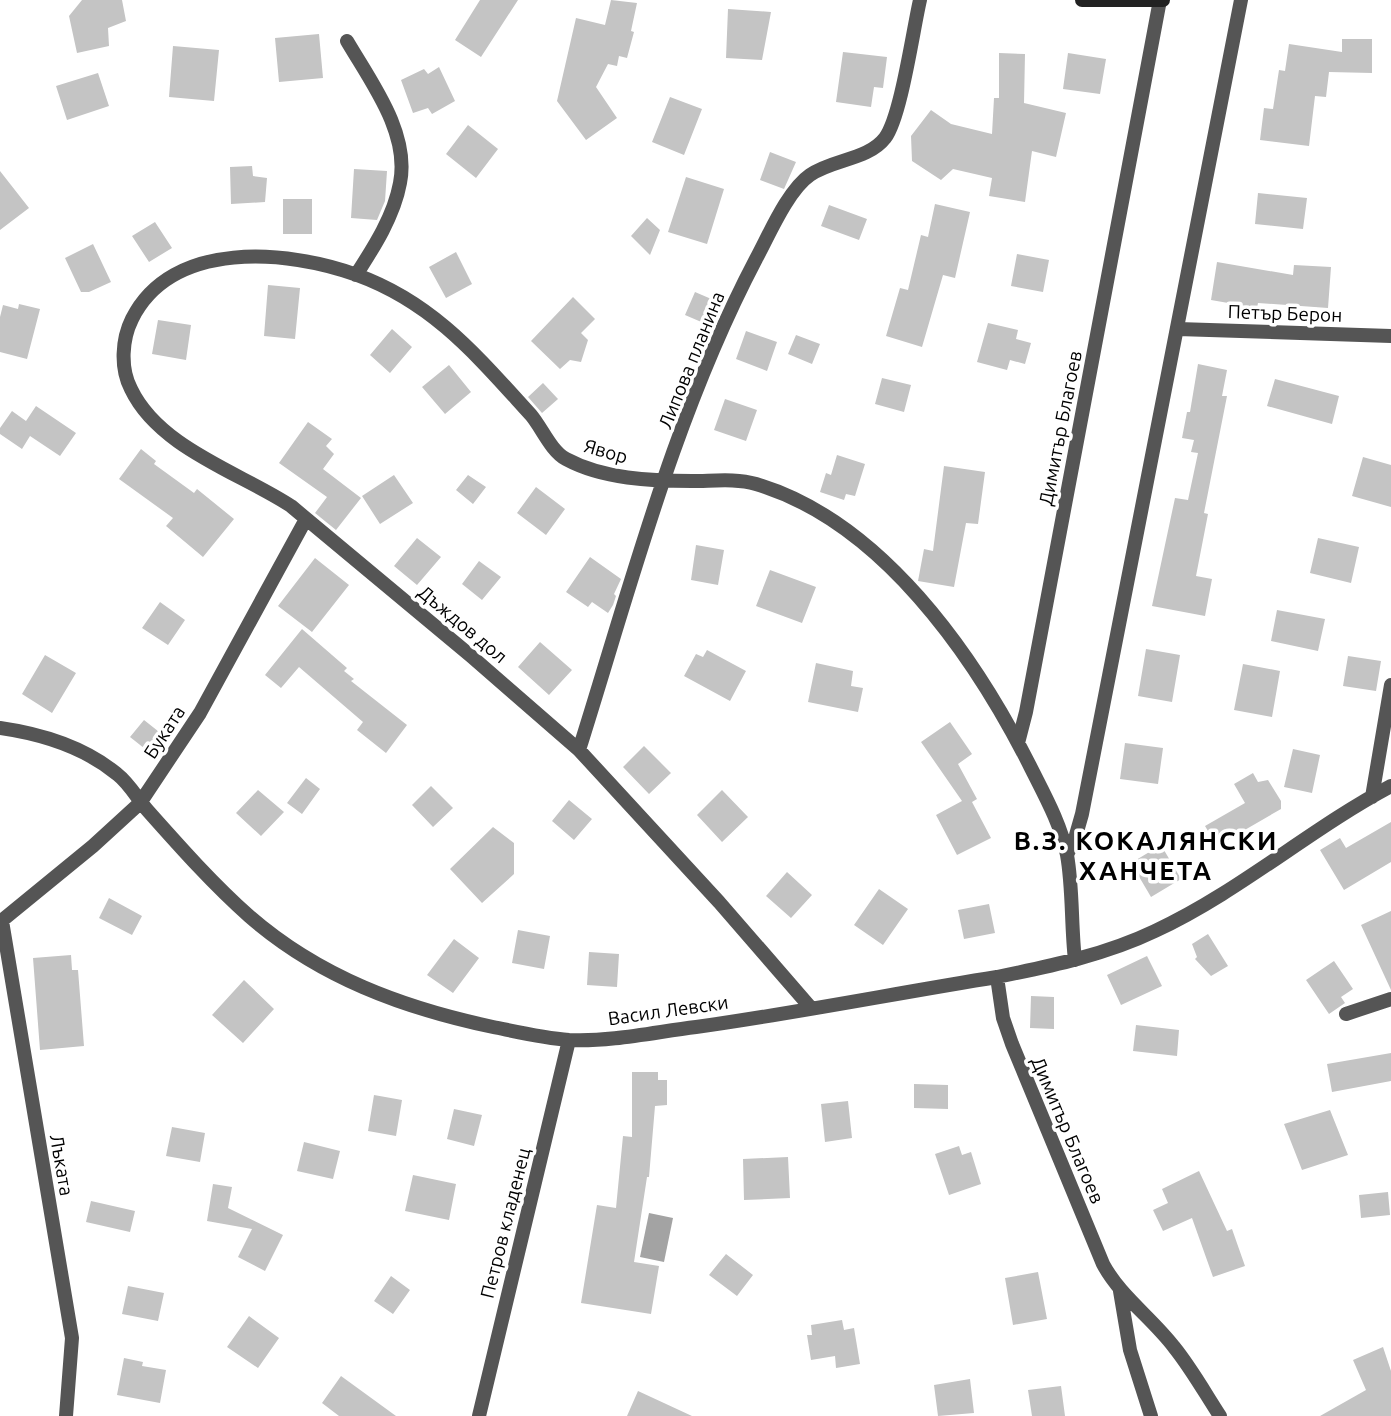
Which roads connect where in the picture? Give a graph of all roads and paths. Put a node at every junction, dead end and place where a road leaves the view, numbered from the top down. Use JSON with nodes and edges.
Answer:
{"nodes":[{"id":1,"x":920,"y":0,"type":"edge"},
{"id":2,"x":1082,"y":0,"type":"edge"},
{"id":3,"x":1162,"y":0,"type":"edge"},
{"id":4,"x":1241,"y":0,"type":"edge"},
{"id":5,"x":347,"y":41,"type":"dead end"},
{"id":6,"x":356,"y":275,"type":"junction"},
{"id":7,"x":153,"y":291,"type":"joint"},
{"id":8,"x":1178,"y":329,"type":"junction"},
{"id":9,"x":1391,"y":336,"type":"edge"},
{"id":10,"x":664,"y":481,"type":"junction"},
{"id":11,"x":306,"y":519,"type":"junction"},
{"id":12,"x":1391,"y":685,"type":"edge"},
{"id":13,"x":0,"y":729,"type":"edge"},
{"id":14,"x":1018,"y":743,"type":"junction"},
{"id":15,"x":579,"y":750,"type":"junction"},
{"id":16,"x":1391,"y":786,"type":"edge"},
{"id":17,"x":1372,"y":797,"type":"junction"},
{"id":18,"x":140,"y":803,"type":"junction"},
{"id":19,"x":1067,"y":855,"type":"junction"},
{"id":20,"x":1,"y":922,"type":"edge"},
{"id":21,"x":1075,"y":960,"type":"junction"},
{"id":22,"x":997,"y":977,"type":"junction"},
{"id":23,"x":1391,"y":999,"type":"edge"},
{"id":24,"x":811,"y":1008,"type":"junction"},
{"id":25,"x":1346,"y":1014,"type":"dead end"},
{"id":26,"x":569,"y":1040,"type":"junction"},
{"id":27,"x":1120,"y":1291,"type":"junction"},
{"id":28,"x":68,"y":1415,"type":"edge"},
{"id":29,"x":478,"y":1416,"type":"edge"},
{"id":30,"x":1151,"y":1416,"type":"edge"},
{"id":31,"x":1220,"y":1416,"type":"edge"}],
"edges":[{"from":1,"to":10,"type":"street","name":"Липова планина"},
{"from":2,"to":3,"type":"main road"},
{"from":3,"to":14,"type":"street","name":"Димитър Благоев"},
{"from":4,"to":8,"type":"street"},
{"from":5,"to":6,"type":"street"},
{"from":6,"to":7,"type":"street","name":"Явор"},
{"from":6,"to":10,"type":"street","name":"Явор"},
{"from":7,"to":11,"type":"street","name":"Дъждов дол"},
{"from":8,"to":9,"type":"street","name":"Петър Берон"},
{"from":8,"to":19,"type":"street"},
{"from":10,"to":14,"type":"street","name":"Явор"},
{"from":10,"to":15,"type":"street","name":"Липова планина"},
{"from":11,"to":15,"type":"street","name":"Дъждов дол"},
{"from":11,"to":18,"type":"street","name":"Буката"},
{"from":12,"to":17,"type":"street"},
{"from":13,"to":18,"type":"street","name":"Васил Левски"},
{"from":14,"to":19,"type":"street"},
{"from":15,"to":24,"type":"street","name":"Дъждов дол"},
{"from":16,"to":17,"type":"street","name":"Васил Левски"},
{"from":17,"to":21,"type":"street","name":"Васил Левски"},
{"from":18,"to":20,"type":"street","name":"Буката"},
{"from":18,"to":26,"type":"street","name":"Васил Левски"},
{"from":19,"to":21,"type":"street"},
{"from":20,"to":28,"type":"street","name":"Лъката"},
{"from":21,"to":22,"type":"street","name":"Васил Левски"},
{"from":22,"to":24,"type":"street","name":"Васил Левски"},
{"from":22,"to":27,"type":"street","name":"Димитър Благоев"},
{"from":23,"to":25,"type":"street"},
{"from":24,"to":26,"type":"street","name":"Васил Левски"},
{"from":26,"to":29,"type":"street","name":"Петров кладенец"},
{"from":27,"to":30,"type":"street","name":"Димитър Благоев"},
{"from":27,"to":31,"type":"street","name":"Димитър Благоев"}]}
